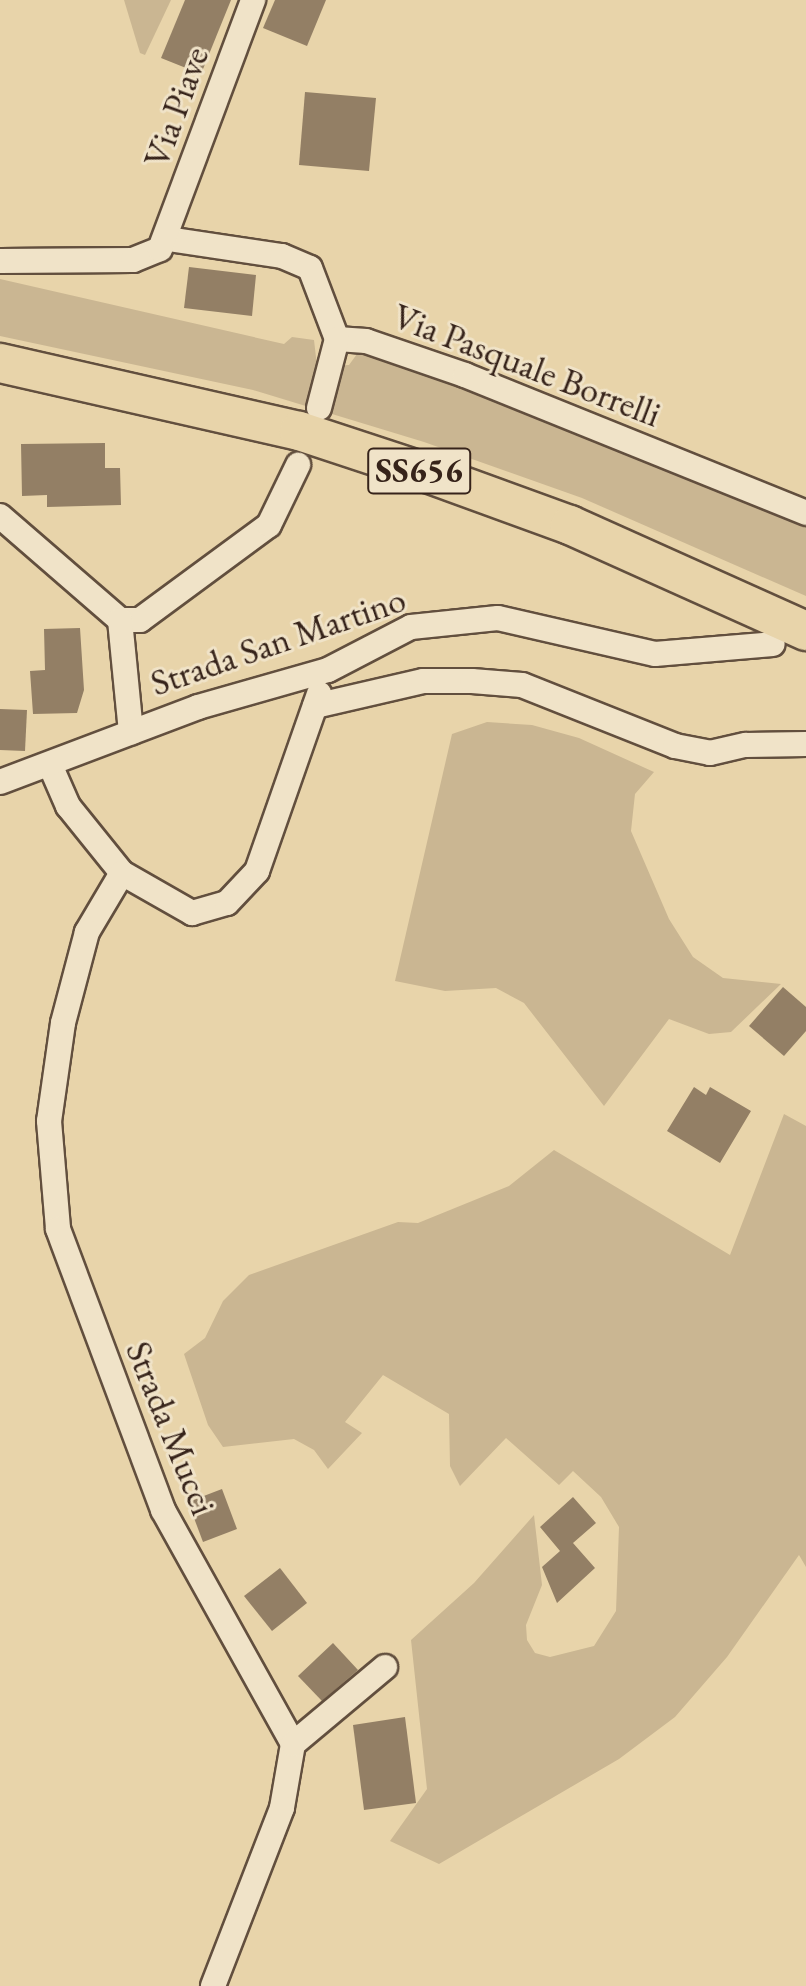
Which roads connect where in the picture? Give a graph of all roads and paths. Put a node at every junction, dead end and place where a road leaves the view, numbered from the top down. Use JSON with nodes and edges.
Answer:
{"nodes":[{"id":1,"x":253,"y":0,"type":"edge"},
{"id":2,"x":168,"y":239,"type":"junction"},
{"id":3,"x":1,"y":266,"type":"edge"},
{"id":4,"x":337,"y":339,"type":"junction"},
{"id":5,"x":0,"y":363,"type":"edge"},
{"id":6,"x":319,"y":408,"type":"dead end"},
{"id":7,"x":298,"y":465,"type":"dead end"},
{"id":8,"x":806,"y":513,"type":"edge"},
{"id":9,"x":0,"y":516,"type":"edge"},
{"id":10,"x":120,"y":620,"type":"junction"},
{"id":11,"x":789,"y":638,"type":"edge"},
{"id":12,"x":328,"y":670,"type":"junction"},
{"id":13,"x":315,"y":706,"type":"junction"},
{"id":14,"x":131,"y":732,"type":"junction"},
{"id":15,"x":806,"y":744,"type":"edge"},
{"id":16,"x":51,"y":767,"type":"junction"},
{"id":17,"x":0,"y":782,"type":"edge"},
{"id":18,"x":122,"y":873,"type":"junction"},
{"id":19,"x":385,"y":1667,"type":"dead end"},
{"id":20,"x":293,"y":1744,"type":"junction"},
{"id":21,"x":213,"y":1986,"type":"edge"}],
"edges":[{"from":1,"to":2,"type":"street","name":"Via Piave"},
{"from":2,"to":3,"type":"street"},
{"from":2,"to":4,"type":"street","name":"Via Pasquale Borrelli"},
{"from":4,"to":6,"type":"street"},
{"from":4,"to":8,"type":"street","name":"Via Pasquale Borrelli"},
{"from":5,"to":11,"type":"highway","number":"SS656"},
{"from":7,"to":10,"type":"street"},
{"from":9,"to":10,"type":"street"},
{"from":10,"to":14,"type":"street"},
{"from":11,"to":12,"type":"street","name":"Strada San Martino"},
{"from":12,"to":13,"type":"street"},
{"from":12,"to":14,"type":"street","name":"Strada San Martino"},
{"from":13,"to":15,"type":"street"},
{"from":13,"to":18,"type":"street"},
{"from":14,"to":16,"type":"street","name":"Strada San Martino"},
{"from":16,"to":17,"type":"street","name":"Strada San Martino"},
{"from":16,"to":18,"type":"street"},
{"from":18,"to":20,"type":"street","name":"Strada Mucci"},
{"from":19,"to":20,"type":"street"},
{"from":20,"to":21,"type":"street"}]}
